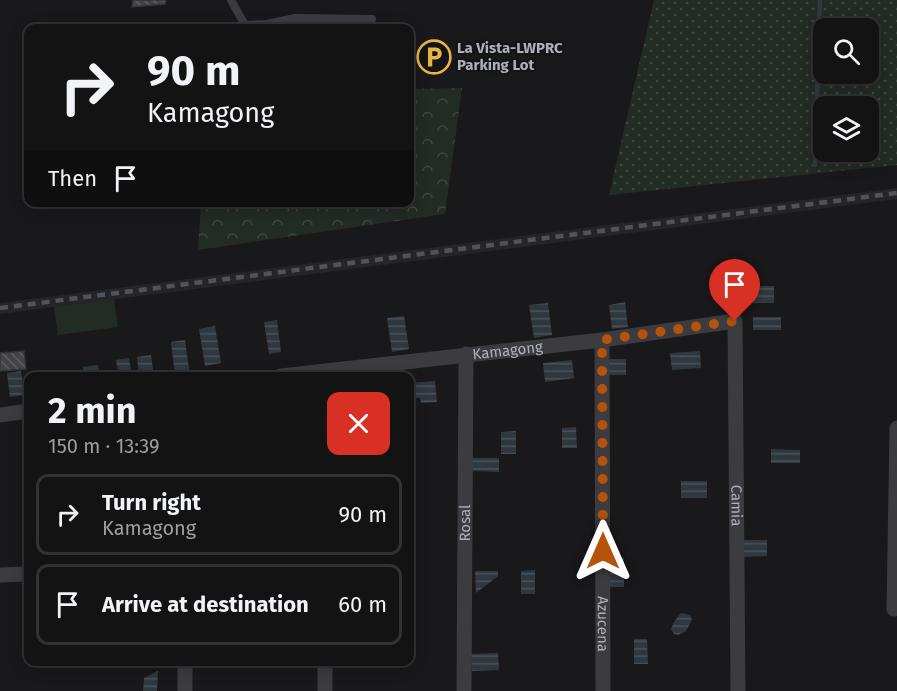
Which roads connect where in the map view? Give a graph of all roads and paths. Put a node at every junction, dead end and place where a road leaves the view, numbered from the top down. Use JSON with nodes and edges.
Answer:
{"nodes":[{"id":1,"x":231,"y":0,"type":"edge"},
{"id":2,"x":372,"y":19,"type":"dead end"},
{"id":3,"x":244,"y":24,"type":"edge"},
{"id":4,"x":264,"y":24,"type":"edge"},
{"id":5,"x":735,"y":321,"type":"joint"},
{"id":6,"x":602,"y":340,"type":"junction"},
{"id":7,"x":466,"y":354,"type":"junction"},
{"id":8,"x":337,"y":372,"type":"edge"},
{"id":9,"x":24,"y":412,"type":"edge"},
{"id":10,"x":0,"y":415,"type":"edge"},
{"id":11,"x":897,"y":428,"type":"edge"},
{"id":12,"x":897,"y":441,"type":"edge"},
{"id":13,"x":24,"y":573,"type":"edge"},
{"id":14,"x":0,"y":575,"type":"edge"},
{"id":15,"x":897,"y":609,"type":"edge"},
{"id":16,"x":185,"y":666,"type":"edge"},
{"id":17,"x":325,"y":666,"type":"edge"},
{"id":18,"x":185,"y":691,"type":"edge"},
{"id":19,"x":326,"y":691,"type":"edge"},
{"id":20,"x":464,"y":691,"type":"edge"},
{"id":21,"x":603,"y":691,"type":"edge"},
{"id":22,"x":738,"y":691,"type":"edge"}],
"edges":[{"from":1,"to":3,"type":"lane"},
{"from":2,"to":4,"type":"lane"},
{"from":5,"to":6,"type":"street","name":"Kamagong"},
{"from":5,"to":22,"type":"street","name":"Camia"},
{"from":6,"to":7,"type":"street","name":"Kamagong"},
{"from":6,"to":21,"type":"street","name":"Azucena"},
{"from":7,"to":8,"type":"street","name":"Kamagong"},
{"from":7,"to":20,"type":"street","name":"Rosal"},
{"from":9,"to":10,"type":"street"},
{"from":11,"to":12,"type":"street"},
{"from":12,"to":15,"type":"street"},
{"from":13,"to":14,"type":"street"},
{"from":16,"to":18,"type":"street"},
{"from":17,"to":19,"type":"street"}]}
